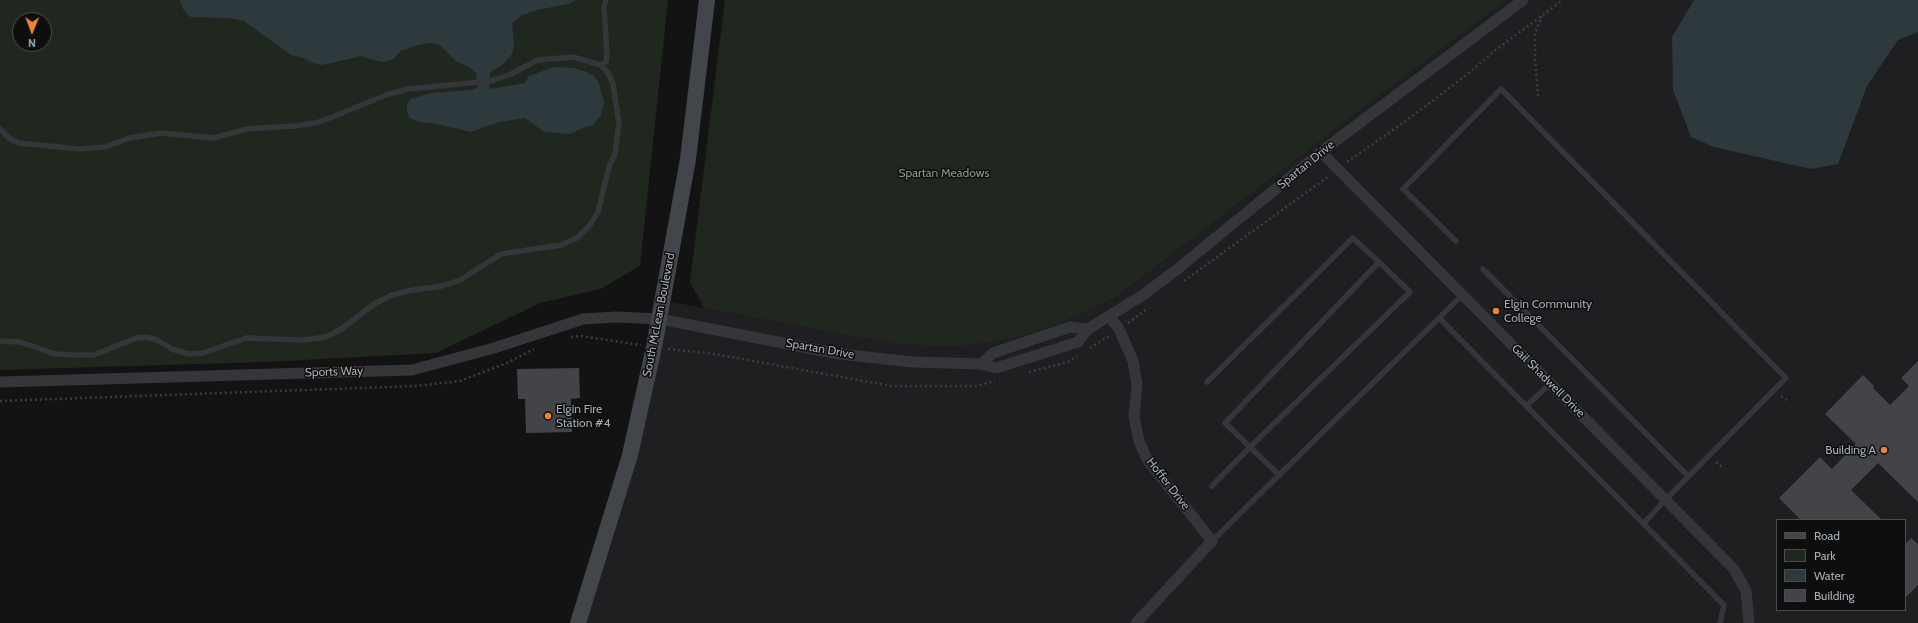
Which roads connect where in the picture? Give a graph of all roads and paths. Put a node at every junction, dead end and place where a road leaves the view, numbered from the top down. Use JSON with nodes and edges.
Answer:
{"nodes":[{"id":1,"x":606,"y":0,"type":"edge"},
{"id":2,"x":707,"y":0,"type":"edge"},
{"id":3,"x":1523,"y":0,"type":"edge"},
{"id":4,"x":1563,"y":0,"type":"edge"},
{"id":5,"x":1542,"y":15,"type":"junction"},
{"id":6,"x":601,"y":65,"type":"junction"},
{"id":7,"x":1538,"y":96,"type":"dead end"},
{"id":8,"x":0,"y":129,"type":"edge"},
{"id":9,"x":1321,"y":152,"type":"junction"},
{"id":10,"x":1338,"y":169,"type":"junction"},
{"id":11,"x":1456,"y":242,"type":"dead end"},
{"id":12,"x":1379,"y":262,"type":"junction"},
{"id":13,"x":1483,"y":269,"type":"dead end"},
{"id":14,"x":1183,"y":282,"type":"dead end"},
{"id":15,"x":1462,"y":294,"type":"junction"},
{"id":16,"x":1151,"y":306,"type":"dead end"},
{"id":17,"x":1109,"y":316,"type":"junction"},
{"id":18,"x":1439,"y":318,"type":"junction"},
{"id":19,"x":660,"y":319,"type":"junction"},
{"id":20,"x":1088,"y":329,"type":"junction"},
{"id":21,"x":1119,"y":330,"type":"junction"},
{"id":22,"x":0,"y":341,"type":"edge"},
{"id":23,"x":677,"y":350,"type":"dead end"},
{"id":24,"x":1086,"y":351,"type":"dead end"},
{"id":25,"x":1080,"y":354,"type":"dead end"},
{"id":26,"x":981,"y":364,"type":"junction"},
{"id":27,"x":1021,"y":374,"type":"dead end"},
{"id":28,"x":998,"y":380,"type":"dead end"},
{"id":29,"x":0,"y":382,"type":"edge"},
{"id":30,"x":1207,"y":382,"type":"dead end"},
{"id":31,"x":1550,"y":384,"type":"junction"},
{"id":32,"x":1781,"y":396,"type":"dead end"},
{"id":33,"x":1788,"y":401,"type":"dead end"},
{"id":34,"x":1526,"y":406,"type":"junction"},
{"id":35,"x":1250,"y":447,"type":"junction"},
{"id":36,"x":1716,"y":462,"type":"dead end"},
{"id":37,"x":1723,"y":468,"type":"dead end"},
{"id":38,"x":1279,"y":475,"type":"junction"},
{"id":39,"x":1688,"y":476,"type":"junction"},
{"id":40,"x":1212,"y":486,"type":"dead end"},
{"id":41,"x":1666,"y":499,"type":"junction"},
{"id":42,"x":1644,"y":523,"type":"junction"},
{"id":43,"x":1212,"y":541,"type":"junction"},
{"id":44,"x":578,"y":623,"type":"edge"},
{"id":45,"x":1136,"y":623,"type":"edge"},
{"id":46,"x":1720,"y":623,"type":"edge"},
{"id":47,"x":1749,"y":623,"type":"edge"}],
"edges":[{"from":1,"to":6,"type":"lane"},
{"from":2,"to":19,"type":"main road","name":"South McLean Boulevard"},
{"from":3,"to":9,"type":"street","name":"Spartan Drive"},
{"from":4,"to":5,"type":"path"},
{"from":5,"to":7,"type":"path"},
{"from":5,"to":10,"type":"path"},
{"from":6,"to":8,"type":"lane"},
{"from":6,"to":22,"type":"lane"},
{"from":9,"to":10,"type":"street","name":"Gail Shadwell Drive"},
{"from":9,"to":17,"type":"street","name":"Spartan Drive"},
{"from":10,"to":14,"type":"path"},
{"from":10,"to":15,"type":"street","name":"Gail Shadwell Drive"},
{"from":11,"to":39,"type":"lane"},
{"from":12,"to":30,"type":"lane"},
{"from":12,"to":35,"type":"lane"},
{"from":12,"to":35,"type":"lane"},
{"from":13,"to":39,"type":"lane"},
{"from":15,"to":18,"type":"lane"},
{"from":15,"to":31,"type":"street","name":"Gail Shadwell Drive"},
{"from":16,"to":21,"type":"path"},
{"from":17,"to":20,"type":"street","name":"Spartan Drive"},
{"from":17,"to":21,"type":"street","name":"Hoffer Drive"},
{"from":18,"to":34,"type":"lane"},
{"from":18,"to":38,"type":"lane"},
{"from":19,"to":26,"type":"street","name":"Spartan Drive"},
{"from":19,"to":29,"type":"street","name":"Sports Way"},
{"from":19,"to":44,"type":"main road","name":"South McLean Boulevard"},
{"from":20,"to":26,"type":"street"},
{"from":20,"to":26,"type":"street","name":"Spartan Drive"},
{"from":21,"to":24,"type":"path"},
{"from":21,"to":43,"type":"street","name":"Hoffer Drive"},
{"from":23,"to":28,"type":"path"},
{"from":25,"to":27,"type":"path"},
{"from":31,"to":34,"type":"lane"},
{"from":31,"to":41,"type":"street","name":"Gail Shadwell Drive"},
{"from":32,"to":33,"type":"path"},
{"from":34,"to":42,"type":"lane"},
{"from":35,"to":38,"type":"lane"},
{"from":35,"to":40,"type":"lane"},
{"from":36,"to":37,"type":"path"},
{"from":38,"to":43,"type":"lane"},
{"from":39,"to":41,"type":"lane"},
{"from":41,"to":42,"type":"lane"},
{"from":41,"to":47,"type":"street","name":"Gail Shadwell Drive"},
{"from":42,"to":46,"type":"lane"},
{"from":43,"to":45,"type":"street"}]}
